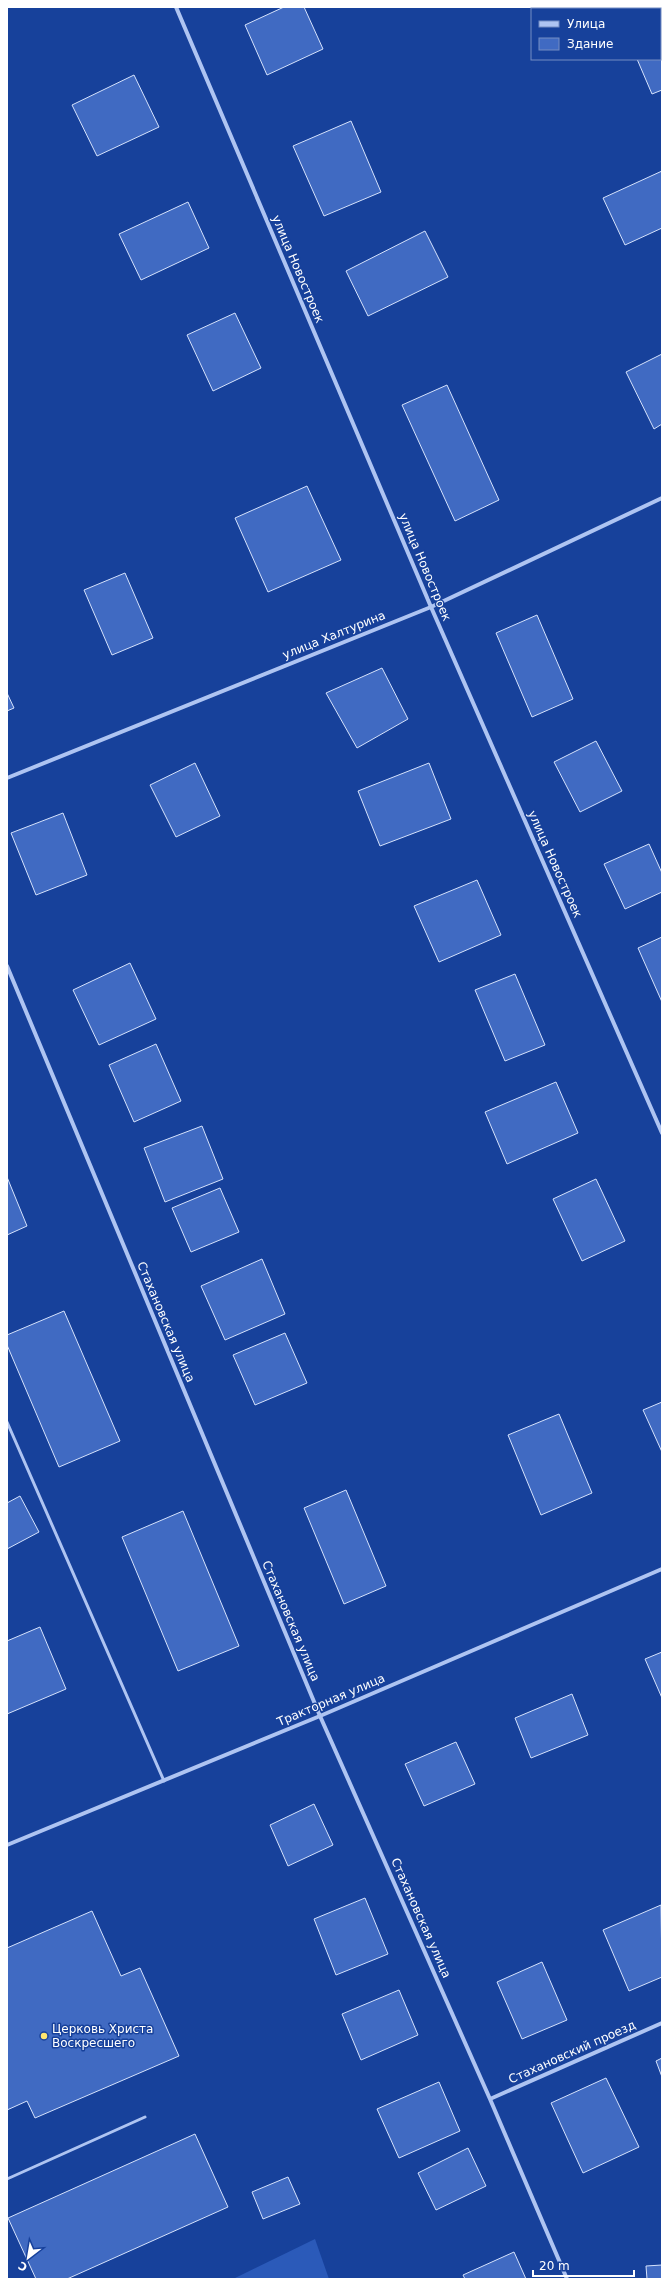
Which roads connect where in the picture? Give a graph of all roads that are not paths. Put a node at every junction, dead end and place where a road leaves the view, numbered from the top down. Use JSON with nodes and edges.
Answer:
{"nodes":[{"id":1,"x":176,"y":7,"type":"edge"},
{"id":2,"x":662,"y":498,"type":"edge"},
{"id":3,"x":431,"y":607,"type":"junction"},
{"id":4,"x":7,"y":778,"type":"edge"},
{"id":5,"x":7,"y":966,"type":"edge"},
{"id":6,"x":662,"y":1133,"type":"edge"},
{"id":7,"x":7,"y":1422,"type":"edge"},
{"id":8,"x":662,"y":1569,"type":"edge"},
{"id":9,"x":320,"y":1716,"type":"junction"},
{"id":10,"x":164,"y":1781,"type":"junction"},
{"id":11,"x":7,"y":1845,"type":"edge"},
{"id":12,"x":662,"y":2023,"type":"edge"},
{"id":13,"x":490,"y":2098,"type":"junction"},
{"id":14,"x":145,"y":2117,"type":"dead end"},
{"id":15,"x":7,"y":2179,"type":"edge"},
{"id":16,"x":567,"y":2279,"type":"edge"}],
"edges":[{"from":1,"to":3,"type":"street","name":"улица Новостроек"},
{"from":2,"to":3,"type":"street","name":"улица Халтурина"},
{"from":3,"to":4,"type":"street","name":"улица Халтурина"},
{"from":3,"to":6,"type":"street","name":"улица Новостроек"},
{"from":5,"to":9,"type":"street","name":"Стахановская улица"},
{"from":7,"to":10,"type":"lane"},
{"from":8,"to":9,"type":"street","name":"Тракторная улица"},
{"from":9,"to":10,"type":"street","name":"Тракторная улица"},
{"from":9,"to":13,"type":"street","name":"Стахановская улица"},
{"from":10,"to":11,"type":"street","name":"Тракторная улица"},
{"from":12,"to":13,"type":"street","name":"Стахановский проезд"},
{"from":13,"to":16,"type":"street","name":"Стахановская улица"},
{"from":14,"to":15,"type":"lane"}]}
